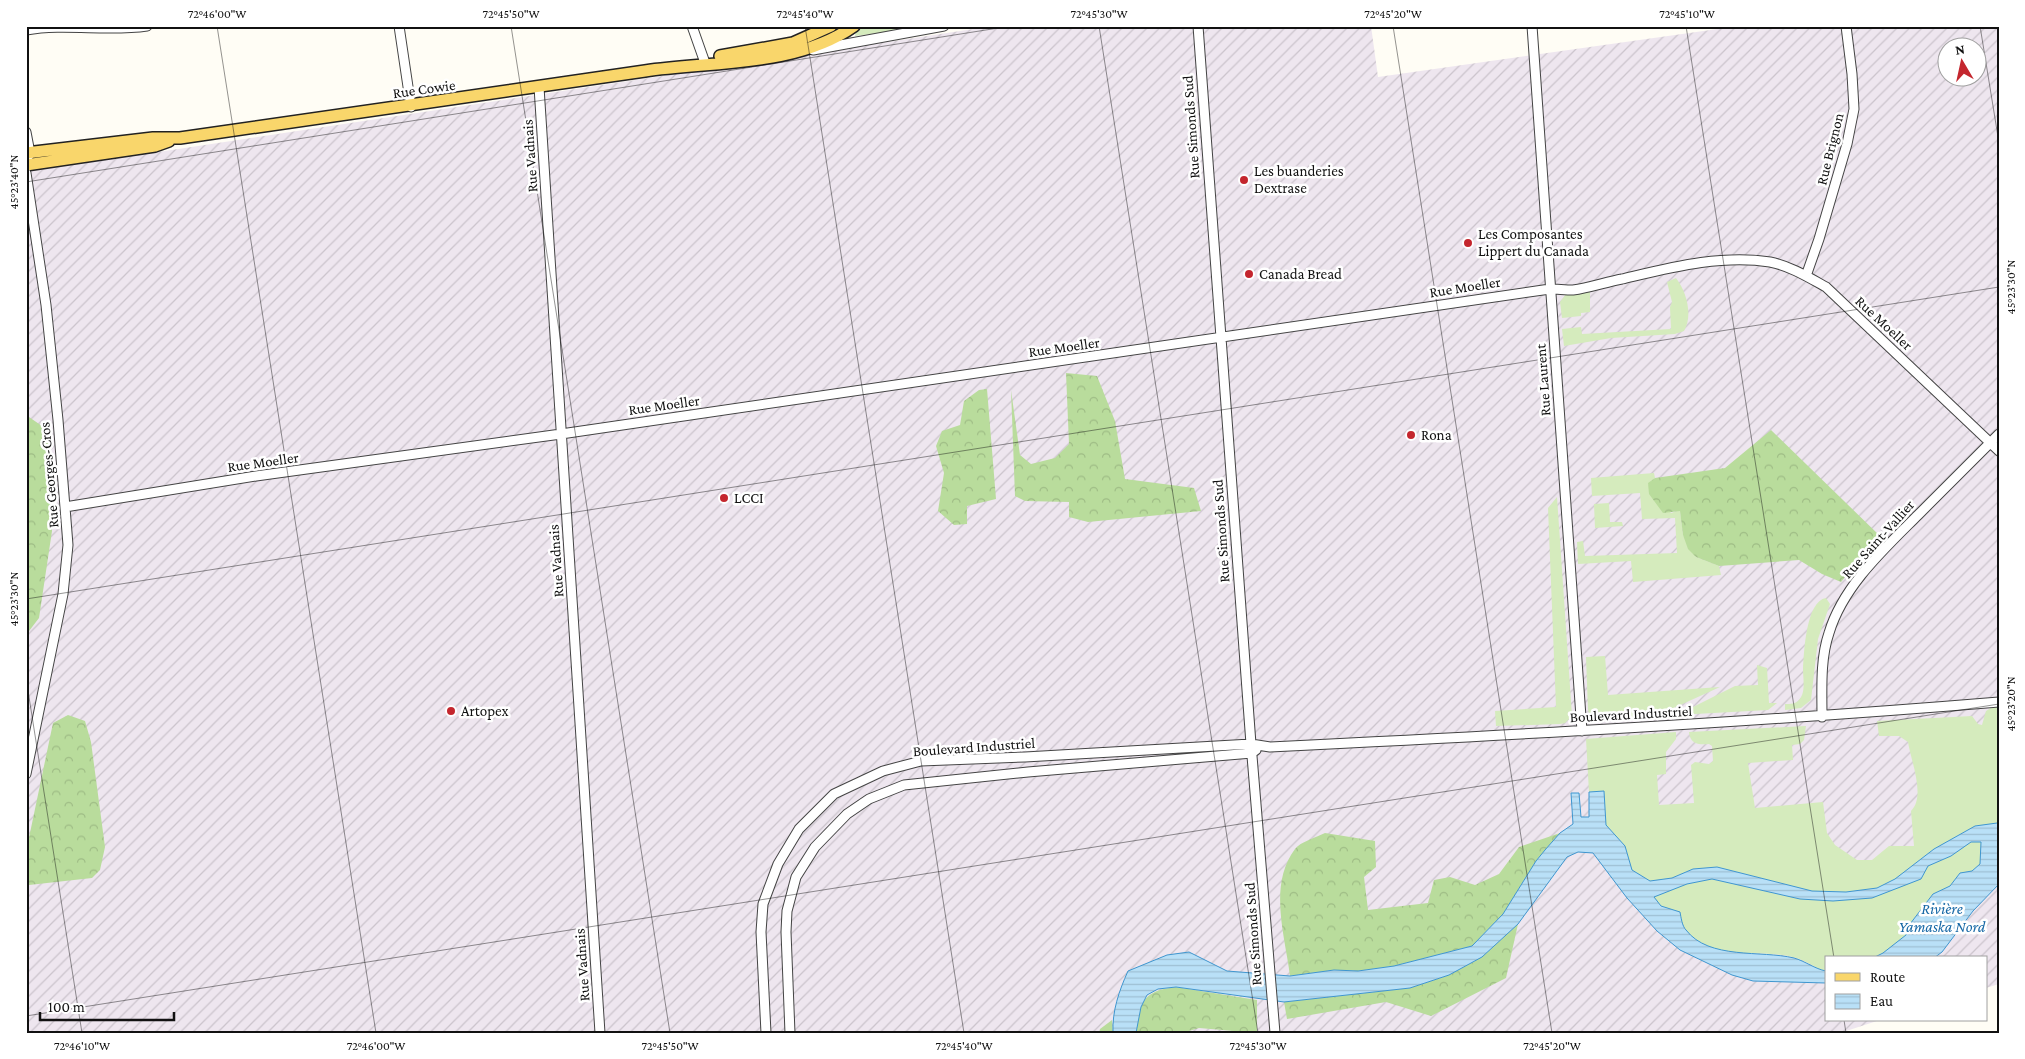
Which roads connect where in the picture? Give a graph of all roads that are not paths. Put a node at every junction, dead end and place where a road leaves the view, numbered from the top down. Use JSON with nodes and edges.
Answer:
{"nodes":[{"id":1,"x":147,"y":26,"type":"edge"},
{"id":2,"x":399,"y":26,"type":"edge"},
{"id":3,"x":692,"y":26,"type":"edge"},
{"id":4,"x":831,"y":26,"type":"edge"},
{"id":5,"x":854,"y":26,"type":"edge"},
{"id":6,"x":944,"y":26,"type":"edge"},
{"id":7,"x":1198,"y":26,"type":"edge"},
{"id":8,"x":1532,"y":26,"type":"edge"},
{"id":9,"x":1846,"y":26,"type":"edge"},
{"id":10,"x":923,"y":28,"type":"edge"},
{"id":11,"x":26,"y":30,"type":"edge"},
{"id":12,"x":798,"y":52,"type":"junction"},
{"id":13,"x":704,"y":60,"type":"junction"},
{"id":14,"x":671,"y":67,"type":"junction"},
{"id":15,"x":539,"y":87,"type":"junction"},
{"id":16,"x":412,"y":106,"type":"junction"},
{"id":17,"x":26,"y":132,"type":"edge"},
{"id":18,"x":27,"y":158,"type":"edge"},
{"id":19,"x":26,"y":172,"type":"edge"},
{"id":20,"x":1806,"y":276,"type":"junction"},
{"id":21,"x":1550,"y":288,"type":"junction"},
{"id":22,"x":1220,"y":338,"type":"junction"},
{"id":23,"x":561,"y":434,"type":"junction"},
{"id":24,"x":1999,"y":434,"type":"edge"},
{"id":25,"x":1990,"y":443,"type":"junction"},
{"id":26,"x":1999,"y":451,"type":"edge"},
{"id":27,"x":66,"y":506,"type":"junction"},
{"id":28,"x":1999,"y":702,"type":"edge"},
{"id":29,"x":1822,"y":717,"type":"junction"},
{"id":30,"x":1582,"y":731,"type":"junction"},
{"id":31,"x":1251,"y":748,"type":"junction"},
{"id":32,"x":26,"y":774,"type":"edge"},
{"id":33,"x":600,"y":1033,"type":"edge"},
{"id":34,"x":766,"y":1033,"type":"edge"},
{"id":35,"x":790,"y":1033,"type":"edge"},
{"id":36,"x":1275,"y":1033,"type":"edge"}],
"edges":[{"from":1,"to":11,"type":"street"},
{"from":2,"to":16,"type":"street"},
{"from":3,"to":13,"type":"street"},
{"from":4,"to":13,"type":"main road","name":"Rue Cowie"},
{"from":5,"to":12,"type":"main road"},
{"from":6,"to":10,"type":"street","name":"Rue Cowie"},
{"from":7,"to":22,"type":"street","name":"Rue Simonds Sud"},
{"from":8,"to":21,"type":"street","name":"Rue Laurent"},
{"from":9,"to":20,"type":"street","name":"Rue Brignon"},
{"from":10,"to":12,"type":"street","name":"Rue Cowie"},
{"from":12,"to":14,"type":"main road","name":"Rue Cowie"},
{"from":13,"to":14,"type":"main road","name":"Rue Cowie"},
{"from":14,"to":15,"type":"main road","name":"Rue Cowie"},
{"from":15,"to":16,"type":"main road","name":"Rue Cowie"},
{"from":15,"to":23,"type":"street","name":"Rue Vadnais"},
{"from":16,"to":18,"type":"main road","name":"Rue Cowie"},
{"from":17,"to":18,"type":"street"},
{"from":19,"to":27,"type":"street","name":"Rue Georges-Cros"},
{"from":20,"to":21,"type":"street","name":"Rue Moeller"},
{"from":20,"to":25,"type":"street","name":"Rue Moeller"},
{"from":21,"to":22,"type":"street","name":"Rue Moeller"},
{"from":21,"to":30,"type":"street","name":"Rue Laurent"},
{"from":22,"to":23,"type":"street","name":"Rue Moeller"},
{"from":22,"to":31,"type":"street","name":"Rue Simonds Sud"},
{"from":23,"to":27,"type":"street","name":"Rue Moeller"},
{"from":23,"to":33,"type":"street","name":"Rue Vadnais"},
{"from":24,"to":25,"type":"street","name":"Rue Saint-Vallier"},
{"from":25,"to":26,"type":"street","name":"Rue Moeller"},
{"from":25,"to":29,"type":"street","name":"Rue Saint-Vallier"},
{"from":27,"to":32,"type":"street","name":"Rue Georges-Cros"},
{"from":28,"to":29,"type":"street","name":"Boulevard Industriel"},
{"from":29,"to":30,"type":"street","name":"Boulevard Industriel"},
{"from":30,"to":31,"type":"street","name":"Boulevard Industriel"},
{"from":31,"to":34,"type":"street","name":"Boulevard Industriel"},
{"from":31,"to":35,"type":"street","name":"Boulevard Industriel"},
{"from":31,"to":36,"type":"street","name":"Rue Simonds Sud"}]}
